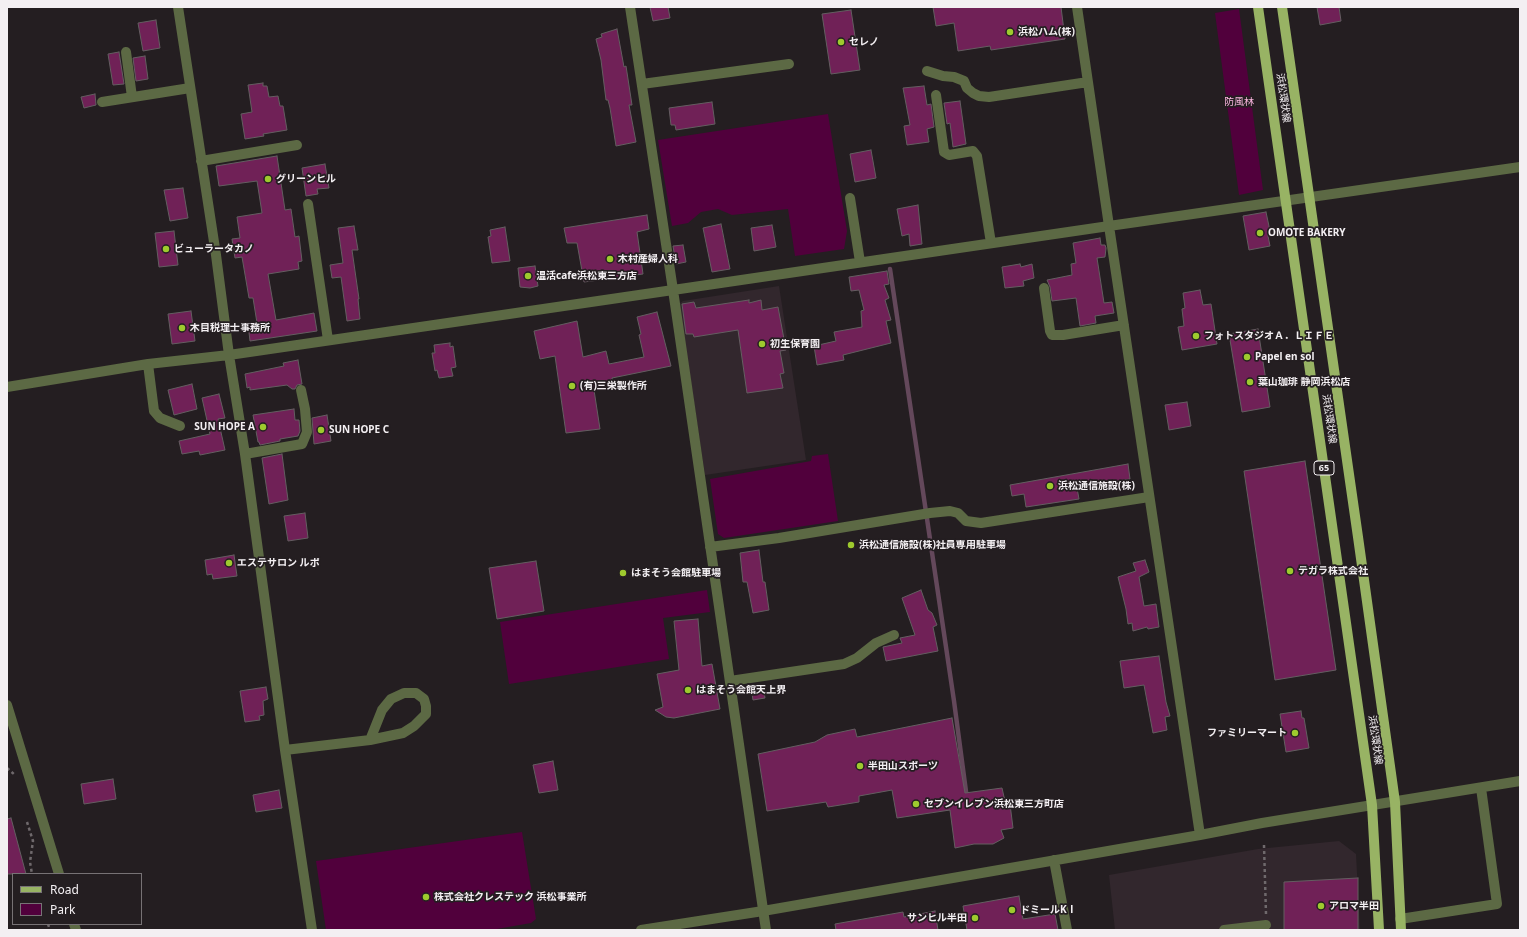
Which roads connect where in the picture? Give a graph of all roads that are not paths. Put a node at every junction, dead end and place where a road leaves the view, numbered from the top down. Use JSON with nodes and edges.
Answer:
{"nodes":[{"id":1,"x":178,"y":7,"type":"edge"},
{"id":2,"x":630,"y":7,"type":"edge"},
{"id":3,"x":1077,"y":7,"type":"edge"},
{"id":4,"x":1258,"y":7,"type":"edge"},
{"id":5,"x":1282,"y":7,"type":"edge"},
{"id":6,"x":126,"y":52,"type":"dead end"},
{"id":7,"x":789,"y":64,"type":"dead end"},
{"id":8,"x":927,"y":72,"type":"dead end"},
{"id":9,"x":1088,"y":82,"type":"junction"},
{"id":10,"x":642,"y":84,"type":"junction"},
{"id":11,"x":190,"y":88,"type":"junction"},
{"id":12,"x":936,"y":95,"type":"dead end"},
{"id":13,"x":132,"y":97,"type":"junction"},
{"id":14,"x":102,"y":102,"type":"dead end"},
{"id":15,"x":297,"y":145,"type":"dead end"},
{"id":16,"x":201,"y":161,"type":"junction"},
{"id":17,"x":1520,"y":167,"type":"edge"},
{"id":18,"x":1309,"y":197,"type":"junction"},
{"id":19,"x":850,"y":198,"type":"dead end"},
{"id":20,"x":1286,"y":201,"type":"junction"},
{"id":21,"x":308,"y":204,"type":"dead end"},
{"id":22,"x":1109,"y":226,"type":"junction"},
{"id":23,"x":991,"y":243,"type":"junction"},
{"id":24,"x":860,"y":262,"type":"junction"},
{"id":25,"x":1044,"y":288,"type":"dead end"},
{"id":26,"x":673,"y":290,"type":"junction"},
{"id":27,"x":1124,"y":325,"type":"junction"},
{"id":28,"x":328,"y":340,"type":"junction"},
{"id":29,"x":229,"y":355,"type":"junction"},
{"id":30,"x":148,"y":364,"type":"junction"},
{"id":31,"x":7,"y":387,"type":"edge"},
{"id":32,"x":301,"y":390,"type":"dead end"},
{"id":33,"x":180,"y":426,"type":"dead end"},
{"id":34,"x":245,"y":454,"type":"junction"},
{"id":35,"x":1149,"y":497,"type":"junction"},
{"id":36,"x":710,"y":547,"type":"junction"},
{"id":37,"x":894,"y":635,"type":"dead end"},
{"id":38,"x":730,"y":681,"type":"junction"},
{"id":39,"x":7,"y":705,"type":"edge"},
{"id":40,"x":370,"y":740,"type":"junction"},
{"id":41,"x":285,"y":750,"type":"junction"},
{"id":42,"x":1520,"y":781,"type":"edge"},
{"id":43,"x":1481,"y":788,"type":"junction"},
{"id":44,"x":1395,"y":802,"type":"junction"},
{"id":45,"x":1372,"y":805,"type":"junction"},
{"id":46,"x":1200,"y":835,"type":"junction"},
{"id":47,"x":1054,"y":860,"type":"junction"},
{"id":48,"x":59,"y":873,"type":"edge"},
{"id":49,"x":763,"y":911,"type":"junction"},
{"id":50,"x":1400,"y":919,"type":"junction"},
{"id":51,"x":1266,"y":924,"type":"edge"},
{"id":52,"x":660,"y":928,"type":"edge"},
{"id":53,"x":312,"y":930,"type":"edge"},
{"id":54,"x":641,"y":930,"type":"edge"},
{"id":55,"x":766,"y":930,"type":"edge"},
{"id":56,"x":1067,"y":930,"type":"edge"},
{"id":57,"x":1224,"y":930,"type":"edge"},
{"id":58,"x":1379,"y":930,"type":"edge"},
{"id":59,"x":1400,"y":930,"type":"edge"}],
"edges":[{"from":1,"to":11,"type":"street"},
{"from":2,"to":10,"type":"street"},
{"from":3,"to":9,"type":"street"},
{"from":4,"to":20,"type":"main road","name":"浜松環状線","number":"65"},
{"from":5,"to":18,"type":"main road","name":"浜松環状線","number":"65"},
{"from":6,"to":13,"type":"street"},
{"from":7,"to":10,"type":"street"},
{"from":8,"to":9,"type":"street"},
{"from":9,"to":22,"type":"street"},
{"from":10,"to":26,"type":"street"},
{"from":11,"to":13,"type":"street"},
{"from":11,"to":16,"type":"street"},
{"from":12,"to":23,"type":"street"},
{"from":13,"to":14,"type":"street"},
{"from":15,"to":16,"type":"street"},
{"from":16,"to":29,"type":"street"},
{"from":17,"to":18,"type":"street"},
{"from":18,"to":20,"type":"street"},
{"from":18,"to":44,"type":"main road","name":"浜松環状線","number":"65"},
{"from":19,"to":24,"type":"street"},
{"from":20,"to":22,"type":"street"},
{"from":20,"to":45,"type":"main road","name":"浜松環状線","number":"65"},
{"from":21,"to":28,"type":"street"},
{"from":22,"to":23,"type":"street"},
{"from":22,"to":27,"type":"street"},
{"from":23,"to":24,"type":"street"},
{"from":24,"to":26,"type":"street"},
{"from":25,"to":27,"type":"street"},
{"from":26,"to":28,"type":"street"},
{"from":26,"to":36,"type":"street"},
{"from":27,"to":35,"type":"street"},
{"from":28,"to":29,"type":"street"},
{"from":29,"to":30,"type":"street"},
{"from":29,"to":34,"type":"street"},
{"from":30,"to":31,"type":"street"},
{"from":30,"to":33,"type":"street"},
{"from":32,"to":34,"type":"street"},
{"from":34,"to":41,"type":"street"},
{"from":35,"to":36,"type":"street"},
{"from":35,"to":46,"type":"street"},
{"from":36,"to":38,"type":"street"},
{"from":37,"to":38,"type":"street"},
{"from":38,"to":49,"type":"street"},
{"from":39,"to":48,"type":"street"},
{"from":40,"to":40,"type":"street"},
{"from":40,"to":41,"type":"street"},
{"from":41,"to":53,"type":"street"},
{"from":42,"to":43,"type":"street"},
{"from":43,"to":44,"type":"street"},
{"from":43,"to":50,"type":"street"},
{"from":44,"to":45,"type":"street"},
{"from":44,"to":50,"type":"main road","name":"浜松環状線","number":"65"},
{"from":45,"to":46,"type":"street"},
{"from":45,"to":58,"type":"main road","name":"浜松環状線","number":"65"},
{"from":46,"to":47,"type":"street"},
{"from":47,"to":49,"type":"street"},
{"from":47,"to":56,"type":"street"},
{"from":49,"to":52,"type":"street"},
{"from":49,"to":55,"type":"street"},
{"from":50,"to":59,"type":"main road","name":"浜松環状線","number":"65"},
{"from":51,"to":57,"type":"street"},
{"from":52,"to":54,"type":"street"}]}
